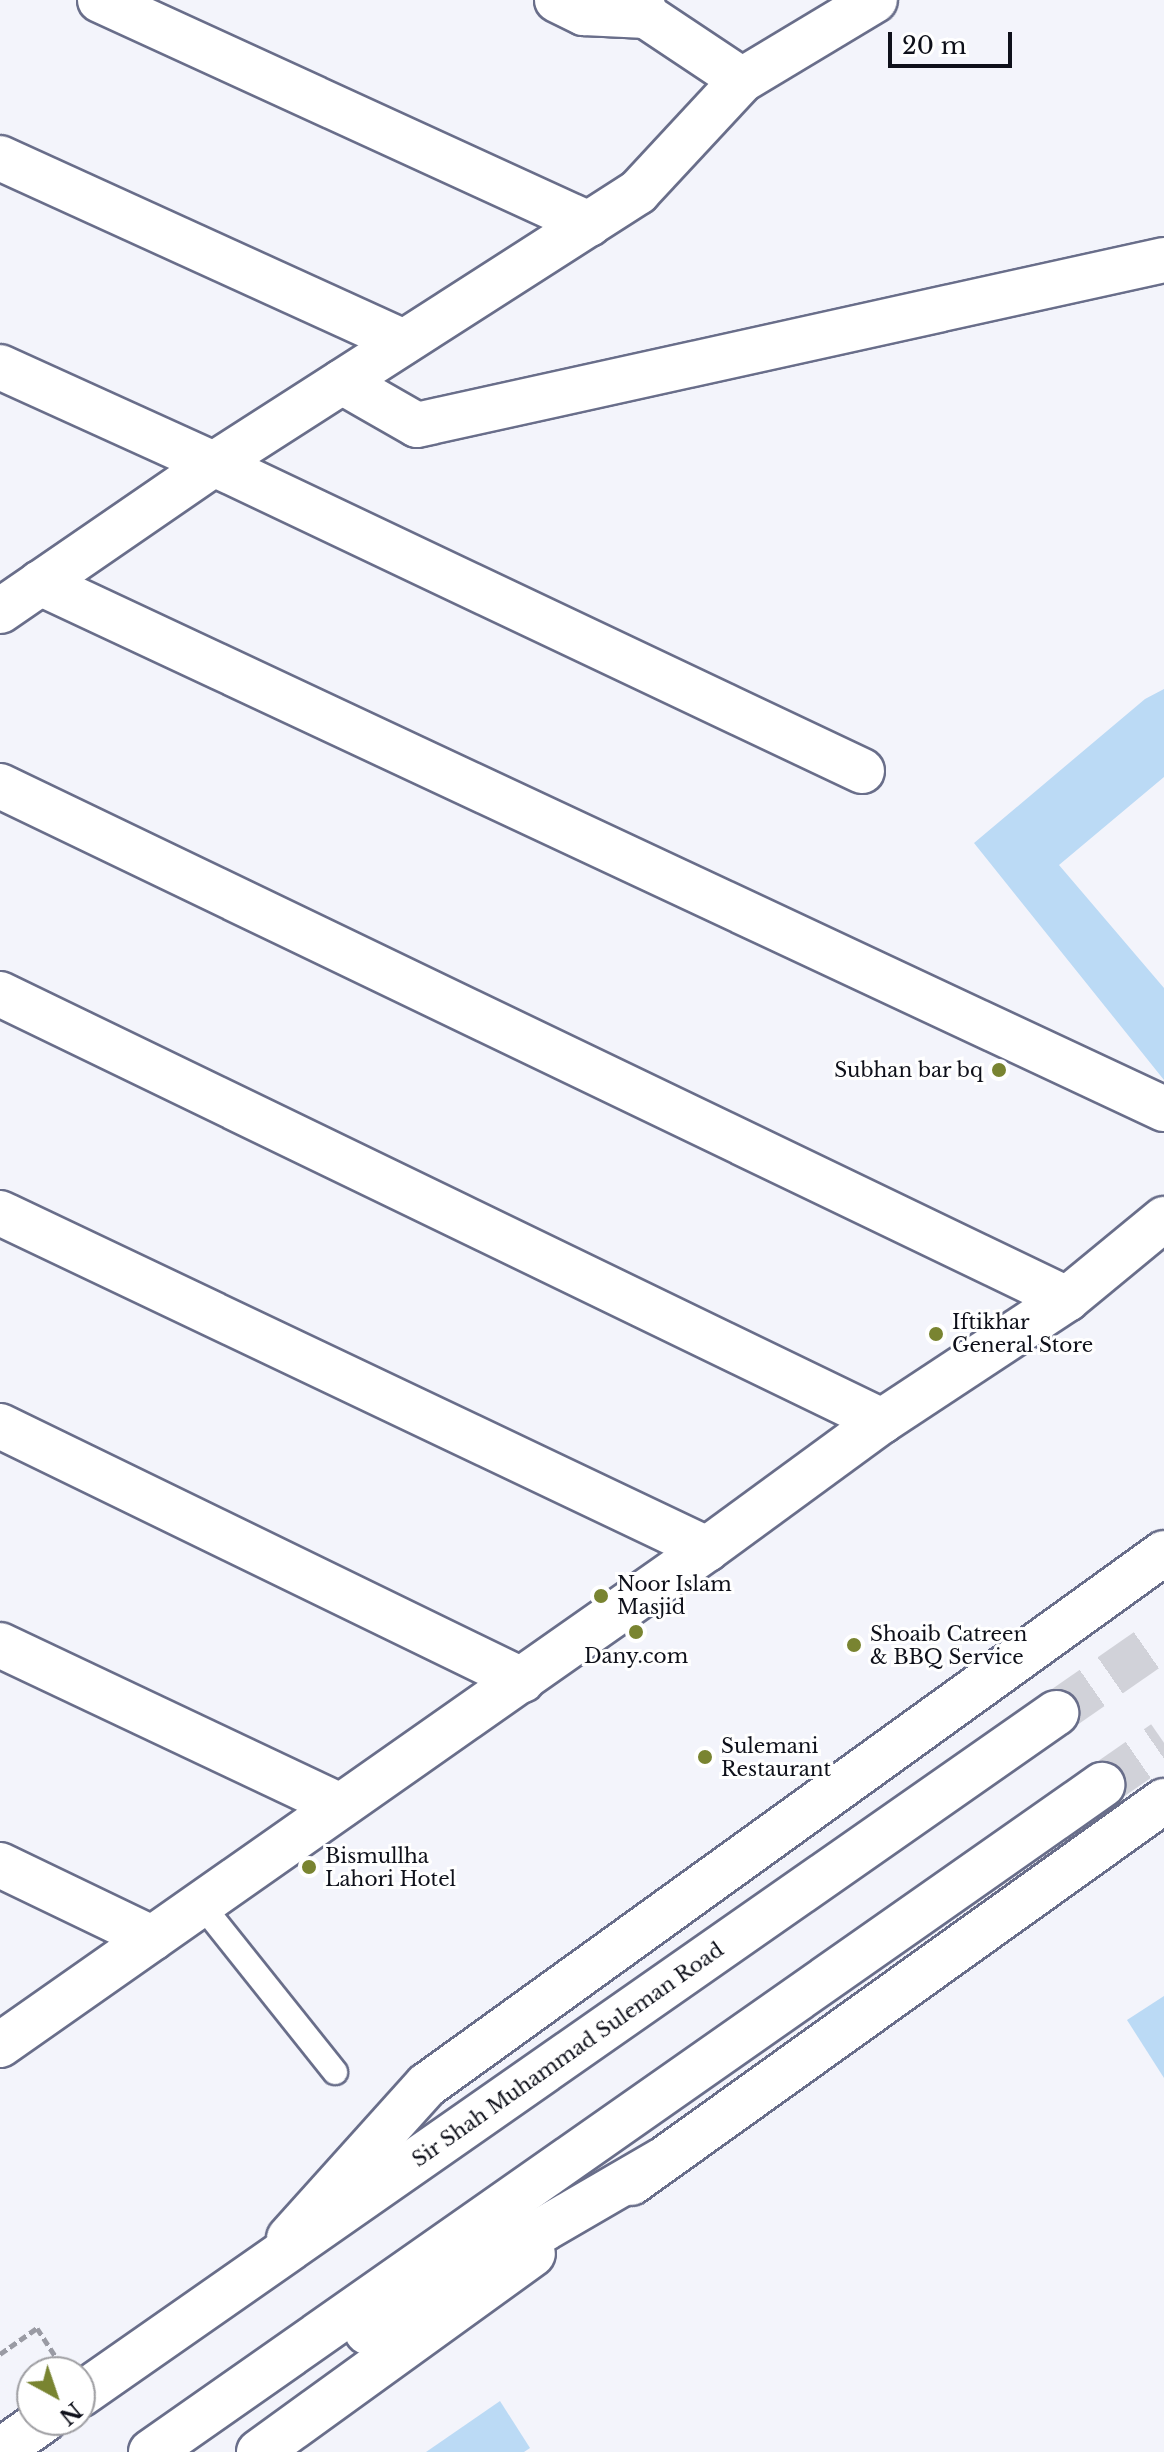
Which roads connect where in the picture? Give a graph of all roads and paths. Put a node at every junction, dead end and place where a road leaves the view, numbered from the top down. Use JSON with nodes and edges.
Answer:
{"nodes":[{"id":1,"x":100,"y":0,"type":"edge"},
{"id":2,"x":557,"y":0,"type":"edge"},
{"id":3,"x":875,"y":0,"type":"edge"},
{"id":4,"x":644,"y":8,"type":"edge"},
{"id":5,"x":742,"y":80,"type":"junction"},
{"id":6,"x":0,"y":158,"type":"edge"},
{"id":7,"x":589,"y":224,"type":"junction"},
{"id":8,"x":1164,"y":260,"type":"edge"},
{"id":9,"x":403,"y":342,"type":"junction"},
{"id":10,"x":0,"y":367,"type":"edge"},
{"id":11,"x":342,"y":382,"type":"junction"},
{"id":12,"x":214,"y":464,"type":"junction"},
{"id":13,"x":40,"y":583,"type":"junction"},
{"id":14,"x":0,"y":611,"type":"edge"},
{"id":15,"x":862,"y":771,"type":"dead end"},
{"id":16,"x":0,"y":786,"type":"edge"},
{"id":17,"x":0,"y":994,"type":"edge"},
{"id":18,"x":1164,"y":1109,"type":"edge"},
{"id":19,"x":0,"y":1213,"type":"edge"},
{"id":20,"x":1164,"y":1219,"type":"edge"},
{"id":21,"x":1067,"y":1299,"type":"junction"},
{"id":22,"x":882,"y":1421,"type":"junction"},
{"id":23,"x":0,"y":1426,"type":"edge"},
{"id":24,"x":707,"y":1549,"type":"junction"},
{"id":25,"x":1164,"y":1553,"type":"edge"},
{"id":26,"x":0,"y":1645,"type":"edge"},
{"id":27,"x":522,"y":1680,"type":"junction"},
{"id":28,"x":1056,"y":1713,"type":"tunnel mouth"},
{"id":29,"x":1102,"y":1785,"type":"tunnel mouth"},
{"id":30,"x":1164,"y":1801,"type":"edge"},
{"id":31,"x":340,"y":1806,"type":"junction"},
{"id":32,"x":0,"y":1865,"type":"edge"},
{"id":33,"x":201,"y":1904,"type":"junction"},
{"id":34,"x":152,"y":1938,"type":"junction"},
{"id":35,"x":0,"y":2045,"type":"edge"},
{"id":36,"x":335,"y":2072,"type":"dead end"},
{"id":37,"x":663,"y":2160,"type":"junction"},
{"id":38,"x":257,"y":2273,"type":"junction"},
{"id":39,"x":0,"y":2354,"type":"edge"},
{"id":40,"x":56,"y":2356,"type":"edge"},
{"id":41,"x":96,"y":2384,"type":"edge"},
{"id":42,"x":21,"y":2436,"type":"edge"},
{"id":43,"x":154,"y":2450,"type":"edge"},
{"id":44,"x":0,"y":2451,"type":"edge"},
{"id":45,"x":259,"y":2452,"type":"edge"}],
"edges":[{"from":1,"to":7,"type":"main road"},
{"from":2,"to":4,"type":"main road"},
{"from":3,"to":5,"type":"main road"},
{"from":4,"to":5,"type":"main road"},
{"from":5,"to":7,"type":"main road"},
{"from":6,"to":9,"type":"main road"},
{"from":7,"to":9,"type":"main road"},
{"from":8,"to":11,"type":"main road"},
{"from":9,"to":11,"type":"main road"},
{"from":10,"to":12,"type":"main road"},
{"from":11,"to":12,"type":"main road"},
{"from":12,"to":13,"type":"main road"},
{"from":12,"to":15,"type":"main road"},
{"from":13,"to":14,"type":"main road"},
{"from":13,"to":18,"type":"main road"},
{"from":16,"to":21,"type":"main road"},
{"from":17,"to":22,"type":"main road"},
{"from":19,"to":24,"type":"main road"},
{"from":20,"to":21,"type":"main road"},
{"from":21,"to":22,"type":"main road"},
{"from":22,"to":24,"type":"main road"},
{"from":23,"to":27,"type":"main road"},
{"from":24,"to":27,"type":"main road"},
{"from":25,"to":38,"type":"main road"},
{"from":26,"to":31,"type":"main road"},
{"from":27,"to":31,"type":"main road"},
{"from":28,"to":38,"type":"main road","name":"Sir Shah Muhammad Suleman Road"},
{"from":29,"to":43,"type":"main road"},
{"from":30,"to":37,"type":"main road"},
{"from":31,"to":33,"type":"main road"},
{"from":32,"to":34,"type":"main road"},
{"from":33,"to":34,"type":"main road"},
{"from":33,"to":36,"type":"lane"},
{"from":34,"to":35,"type":"main road"},
{"from":37,"to":43,"type":"main road"},
{"from":37,"to":45,"type":"main road"},
{"from":38,"to":41,"type":"main road","name":"Sir Shah Muhammad Suleman Road"},
{"from":39,"to":40,"type":"path"},
{"from":42,"to":44,"type":"main road"}]}
